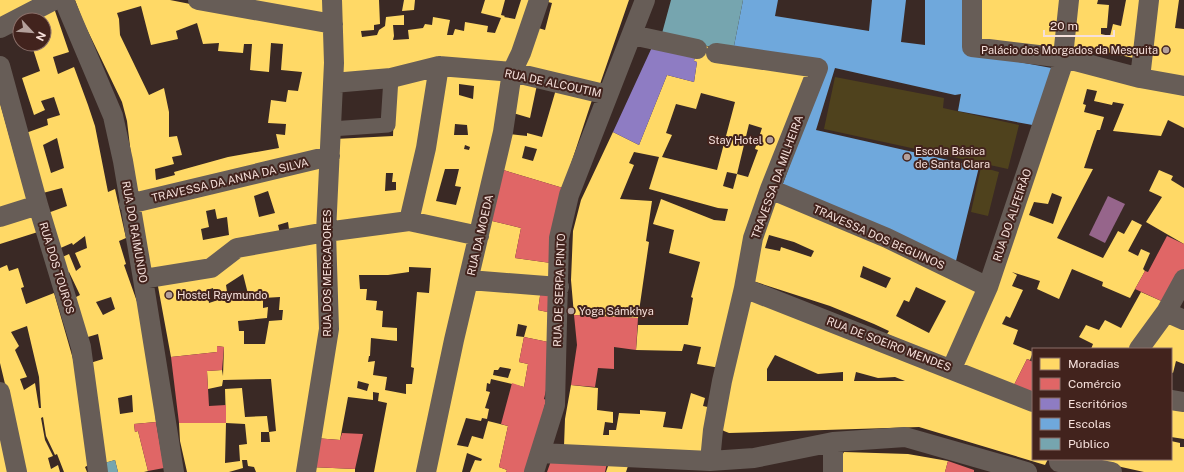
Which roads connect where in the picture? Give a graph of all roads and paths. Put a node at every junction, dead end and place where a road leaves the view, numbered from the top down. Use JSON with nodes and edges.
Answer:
{"nodes":[{"id":1,"x":54,"y":0,"type":"edge"},
{"id":2,"x":64,"y":0,"type":"edge"},
{"id":3,"x":198,"y":0,"type":"edge"},
{"id":4,"x":332,"y":0,"type":"edge"},
{"id":5,"x":539,"y":0,"type":"edge"},
{"id":6,"x":645,"y":0,"type":"edge"},
{"id":7,"x":972,"y":0,"type":"edge"},
{"id":8,"x":1069,"y":0,"type":"edge"},
{"id":9,"x":1149,"y":0,"type":"edge"},
{"id":10,"x":333,"y":24,"type":"junction"},
{"id":11,"x":0,"y":28,"type":"edge"},
{"id":12,"x":632,"y":35,"type":"junction"},
{"id":13,"x":1064,"y":58,"type":"junction"},
{"id":14,"x":0,"y":66,"type":"edge"},
{"id":15,"x":439,"y":66,"type":"junction"},
{"id":16,"x":512,"y":72,"type":"junction"},
{"id":17,"x":391,"y":78,"type":"junction"},
{"id":18,"x":1140,"y":78,"type":"junction"},
{"id":19,"x":333,"y":83,"type":"junction"},
{"id":20,"x":1184,"y":86,"type":"edge"},
{"id":21,"x":608,"y":95,"type":"junction"},
{"id":22,"x":331,"y":129,"type":"junction"},
{"id":23,"x":330,"y":156,"type":"junction"},
{"id":24,"x":770,"y":189,"type":"junction"},
{"id":25,"x":129,"y":204,"type":"junction"},
{"id":26,"x":38,"y":205,"type":"junction"},
{"id":27,"x":0,"y":217,"type":"edge"},
{"id":28,"x":409,"y":221,"type":"junction"},
{"id":29,"x":326,"y":232,"type":"junction"},
{"id":30,"x":479,"y":236,"type":"junction"},
{"id":31,"x":143,"y":279,"type":"junction"},
{"id":32,"x":1184,"y":279,"type":"edge"},
{"id":33,"x":469,"y":280,"type":"junction"},
{"id":34,"x":559,"y":287,"type":"junction"},
{"id":35,"x":988,"y":287,"type":"junction"},
{"id":36,"x":744,"y":288,"type":"junction"},
{"id":37,"x":1175,"y":316,"type":"edge"},
{"id":38,"x":1139,"y":348,"type":"edge"},
{"id":39,"x":952,"y":368,"type":"junction"},
{"id":40,"x":0,"y":392,"type":"edge"},
{"id":41,"x":1172,"y":400,"type":"edge"},
{"id":42,"x":1032,"y":402,"type":"edge"},
{"id":43,"x":1184,"y":402,"type":"edge"},
{"id":44,"x":833,"y":442,"type":"junction"},
{"id":45,"x":540,"y":453,"type":"junction"},
{"id":46,"x":710,"y":461,"type":"junction"},
{"id":47,"x":1057,"y":464,"type":"edge"},
{"id":48,"x":754,"y":465,"type":"edge"},
{"id":49,"x":18,"y":472,"type":"edge"},
{"id":50,"x":98,"y":472,"type":"edge"},
{"id":51,"x":172,"y":472,"type":"edge"},
{"id":52,"x":306,"y":472,"type":"edge"},
{"id":53,"x":426,"y":472,"type":"edge"},
{"id":54,"x":534,"y":472,"type":"edge"},
{"id":55,"x":833,"y":472,"type":"edge"},
{"id":56,"x":1027,"y":472,"type":"edge"},
{"id":57,"x":1112,"y":472,"type":"edge"}],
"edges":[{"from":1,"to":11,"type":"street"},
{"from":2,"to":25,"type":"street","name":"RUA DO RAIMUNDO"},
{"from":3,"to":10,"type":"street"},
{"from":4,"to":10,"type":"street","name":"RUA DOS MERCADORES"},
{"from":5,"to":16,"type":"street","name":"RUA DA MOEDA"},
{"from":6,"to":12,"type":"street","name":"RUA DE SERPA PINTO"},
{"from":7,"to":13,"type":"street"},
{"from":8,"to":13,"type":"street","name":"RUA DO ALFEIRÃO"},
{"from":9,"to":18,"type":"street"},
{"from":10,"to":19,"type":"street","name":"RUA DOS MERCADORES"},
{"from":12,"to":21,"type":"street","name":"RUA DE SERPA PINTO"},
{"from":12,"to":24,"type":"street","name":"TRAVESSA DA MILHEIRA"},
{"from":13,"to":18,"type":"street"},
{"from":13,"to":35,"type":"street","name":"RUA DO ALFEIRÃO"},
{"from":14,"to":26,"type":"street","name":"RUA DOS TOUROS"},
{"from":15,"to":16,"type":"street","name":"RUA DE ALCOUTIM"},
{"from":15,"to":17,"type":"street","name":"RUA DE ALCOUTIM"},
{"from":15,"to":28,"type":"street"},
{"from":16,"to":21,"type":"street","name":"RUA DE ALCOUTIM"},
{"from":16,"to":30,"type":"street","name":"RUA DA MOEDA"},
{"from":17,"to":19,"type":"street","name":"RUA DE ALCOUTIM"},
{"from":17,"to":22,"type":"street"},
{"from":18,"to":20,"type":"street"},
{"from":19,"to":22,"type":"street","name":"RUA DOS MERCADORES"},
{"from":21,"to":34,"type":"street","name":"RUA DE SERPA PINTO"},
{"from":22,"to":23,"type":"street","name":"RUA DOS MERCADORES"},
{"from":23,"to":25,"type":"street","name":"TRAVESSA DA ANNA DA SILVA"},
{"from":23,"to":29,"type":"street","name":"RUA DOS MERCADORES"},
{"from":24,"to":35,"type":"street","name":"TRAVESSA DOS BEGUINOS"},
{"from":24,"to":36,"type":"street","name":"TRAVESSA DA MILHEIRA"},
{"from":25,"to":31,"type":"street","name":"RUA DO RAIMUNDO"},
{"from":26,"to":27,"type":"street"},
{"from":26,"to":50,"type":"street","name":"RUA DOS TOUROS"},
{"from":28,"to":29,"type":"street"},
{"from":28,"to":30,"type":"street"},
{"from":29,"to":31,"type":"street"},
{"from":29,"to":52,"type":"street","name":"RUA DOS MERCADORES"},
{"from":30,"to":33,"type":"street","name":"RUA DA MOEDA"},
{"from":31,"to":51,"type":"street","name":"RUA DO RAIMUNDO"},
{"from":32,"to":37,"type":"street"},
{"from":33,"to":34,"type":"street"},
{"from":33,"to":53,"type":"street","name":"RUA DA MOEDA"},
{"from":34,"to":45,"type":"street","name":"RUA DE SERPA PINTO"},
{"from":35,"to":39,"type":"street","name":"RUA DO ALFEIRÃO"},
{"from":36,"to":39,"type":"street","name":"RUA DE SOEIRO MENDES"},
{"from":36,"to":46,"type":"street","name":"TRAVESSA DA MILHEIRA"},
{"from":37,"to":38,"type":"street"},
{"from":39,"to":42,"type":"street","name":"RUA DE SOEIRO MENDES"},
{"from":40,"to":49,"type":"street"},
{"from":41,"to":43,"type":"street"},
{"from":44,"to":48,"type":"street"},
{"from":44,"to":55,"type":"street"},
{"from":44,"to":56,"type":"street"},
{"from":45,"to":46,"type":"street"},
{"from":45,"to":54,"type":"street","name":"RUA DE SERPA PINTO"},
{"from":46,"to":48,"type":"street"},
{"from":47,"to":57,"type":"street"}]}
